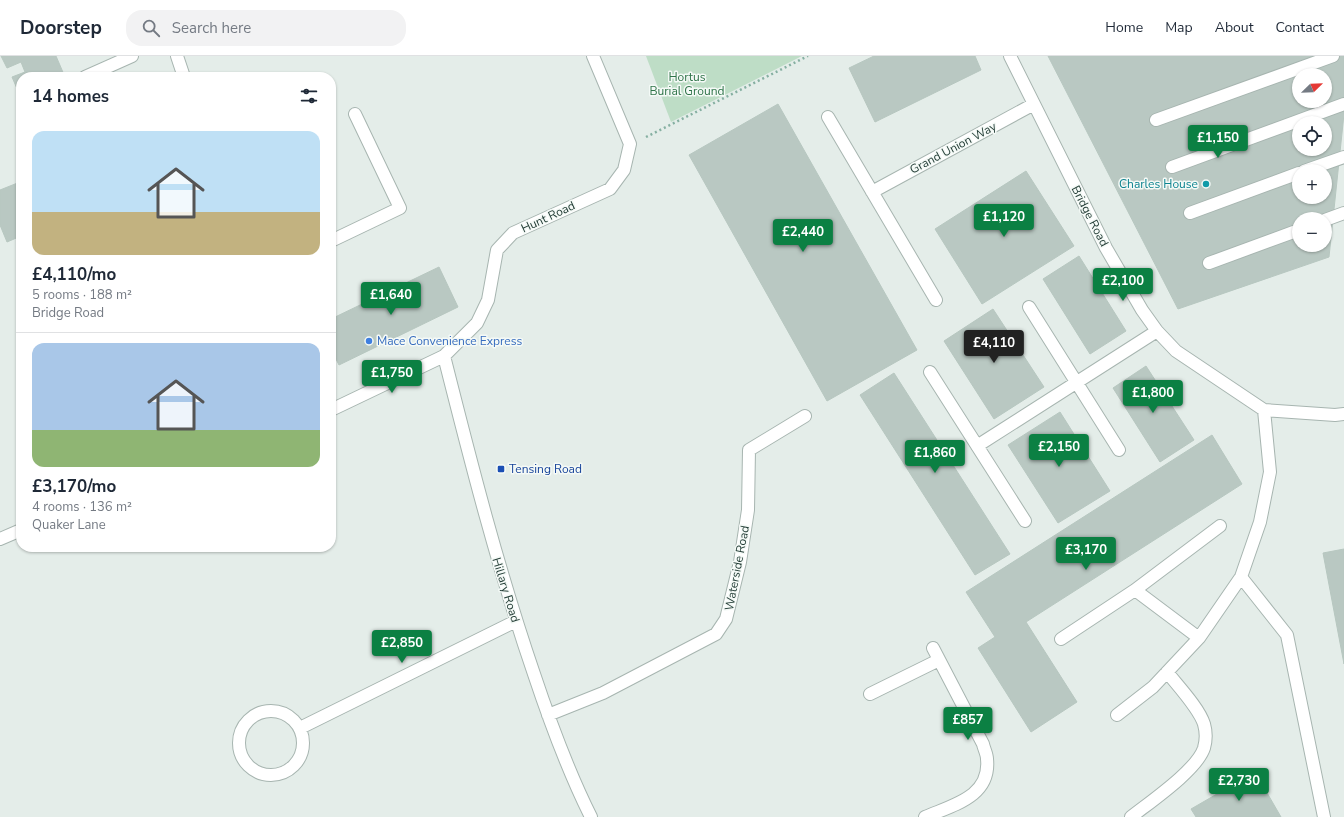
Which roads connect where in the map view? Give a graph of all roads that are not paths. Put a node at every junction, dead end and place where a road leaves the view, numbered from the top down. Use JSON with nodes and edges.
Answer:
{"nodes":[{"id":1,"x":132,"y":56,"type":"edge"},
{"id":2,"x":177,"y":56,"type":"edge"},
{"id":3,"x":593,"y":56,"type":"edge"},
{"id":4,"x":1010,"y":56,"type":"edge"},
{"id":5,"x":1333,"y":56,"type":"edge"},
{"id":6,"x":96,"y":72,"type":"edge"},
{"id":7,"x":182,"y":72,"type":"edge"},
{"id":8,"x":1034,"y":104,"type":"junction"},
{"id":9,"x":1344,"y":104,"type":"edge"},
{"id":10,"x":355,"y":114,"type":"dead end"},
{"id":11,"x":828,"y":117,"type":"dead end"},
{"id":12,"x":1156,"y":120,"type":"dead end"},
{"id":13,"x":1344,"y":157,"type":"edge"},
{"id":14,"x":1324,"y":164,"type":"edge"},
{"id":15,"x":1172,"y":167,"type":"dead end"},
{"id":16,"x":1292,"y":176,"type":"edge"},
{"id":17,"x":872,"y":192,"type":"junction"},
{"id":18,"x":1190,"y":213,"type":"dead end"},
{"id":19,"x":1344,"y":213,"type":"edge"},
{"id":20,"x":1332,"y":217,"type":"edge"},
{"id":21,"x":1292,"y":233,"type":"edge"},
{"id":22,"x":336,"y":239,"type":"edge"},
{"id":23,"x":1210,"y":263,"type":"dead end"},
{"id":24,"x":936,"y":300,"type":"dead end"},
{"id":25,"x":1029,"y":307,"type":"dead end"},
{"id":26,"x":1157,"y":332,"type":"junction"},
{"id":27,"x":444,"y":356,"type":"junction"},
{"id":28,"x":930,"y":372,"type":"dead end"},
{"id":29,"x":1077,"y":382,"type":"junction"},
{"id":30,"x":336,"y":407,"type":"edge"},
{"id":31,"x":1264,"y":410,"type":"junction"},
{"id":32,"x":1344,"y":414,"type":"edge"},
{"id":33,"x":805,"y":416,"type":"dead end"},
{"id":34,"x":977,"y":446,"type":"junction"},
{"id":35,"x":1119,"y":450,"type":"dead end"},
{"id":36,"x":1025,"y":521,"type":"dead end"},
{"id":37,"x":1220,"y":526,"type":"dead end"},
{"id":38,"x":16,"y":532,"type":"edge"},
{"id":39,"x":0,"y":539,"type":"edge"},
{"id":40,"x":1241,"y":577,"type":"junction"},
{"id":41,"x":1135,"y":590,"type":"junction"},
{"id":42,"x":516,"y":621,"type":"junction"},
{"id":43,"x":1199,"y":638,"type":"junction"},
{"id":44,"x":1061,"y":639,"type":"dead end"},
{"id":45,"x":933,"y":648,"type":"dead end"},
{"id":46,"x":939,"y":660,"type":"junction"},
{"id":47,"x":1167,"y":672,"type":"junction"},
{"id":48,"x":870,"y":694,"type":"dead end"},
{"id":49,"x":548,"y":715,"type":"junction"},
{"id":50,"x":1117,"y":715,"type":"dead end"},
{"id":51,"x":300,"y":728,"type":"junction"},
{"id":52,"x":591,"y":817,"type":"edge"},
{"id":53,"x":925,"y":817,"type":"edge"},
{"id":54,"x":1131,"y":817,"type":"edge"},
{"id":55,"x":1324,"y":817,"type":"edge"}],
"edges":[{"from":1,"to":6,"type":"street"},
{"from":2,"to":7,"type":"street"},
{"from":3,"to":27,"type":"street","name":"Hunt Road"},
{"from":4,"to":8,"type":"street","name":"Bridge Road"},
{"from":5,"to":12,"type":"street"},
{"from":8,"to":17,"type":"street","name":"Grand Union Way"},
{"from":8,"to":26,"type":"street","name":"Bridge Road"},
{"from":9,"to":15,"type":"street"},
{"from":10,"to":22,"type":"street"},
{"from":11,"to":17,"type":"street"},
{"from":13,"to":14,"type":"street"},
{"from":16,"to":18,"type":"street"},
{"from":17,"to":24,"type":"street"},
{"from":19,"to":20,"type":"street"},
{"from":21,"to":23,"type":"street"},
{"from":25,"to":29,"type":"street"},
{"from":26,"to":29,"type":"street"},
{"from":26,"to":31,"type":"street","name":"Bridge Road"},
{"from":27,"to":30,"type":"street","name":"Hunt Road"},
{"from":27,"to":42,"type":"street","name":"Hillary Road"},
{"from":28,"to":34,"type":"street"},
{"from":29,"to":34,"type":"street"},
{"from":29,"to":35,"type":"street"},
{"from":31,"to":32,"type":"street","name":"Bridge Road"},
{"from":31,"to":40,"type":"street"},
{"from":33,"to":49,"type":"street","name":"Waterside Road"},
{"from":34,"to":36,"type":"street"},
{"from":37,"to":41,"type":"street"},
{"from":38,"to":39,"type":"street"},
{"from":40,"to":43,"type":"street"},
{"from":40,"to":55,"type":"street"},
{"from":41,"to":43,"type":"street"},
{"from":41,"to":44,"type":"street"},
{"from":42,"to":49,"type":"street","name":"Hillary Road"},
{"from":42,"to":51,"type":"street"},
{"from":43,"to":47,"type":"street"},
{"from":45,"to":46,"type":"street"},
{"from":46,"to":48,"type":"street"},
{"from":46,"to":53,"type":"street"},
{"from":47,"to":50,"type":"street"},
{"from":47,"to":54,"type":"street"},
{"from":49,"to":52,"type":"street","name":"Hillary Road"},
{"from":51,"to":51,"type":"street"}]}
